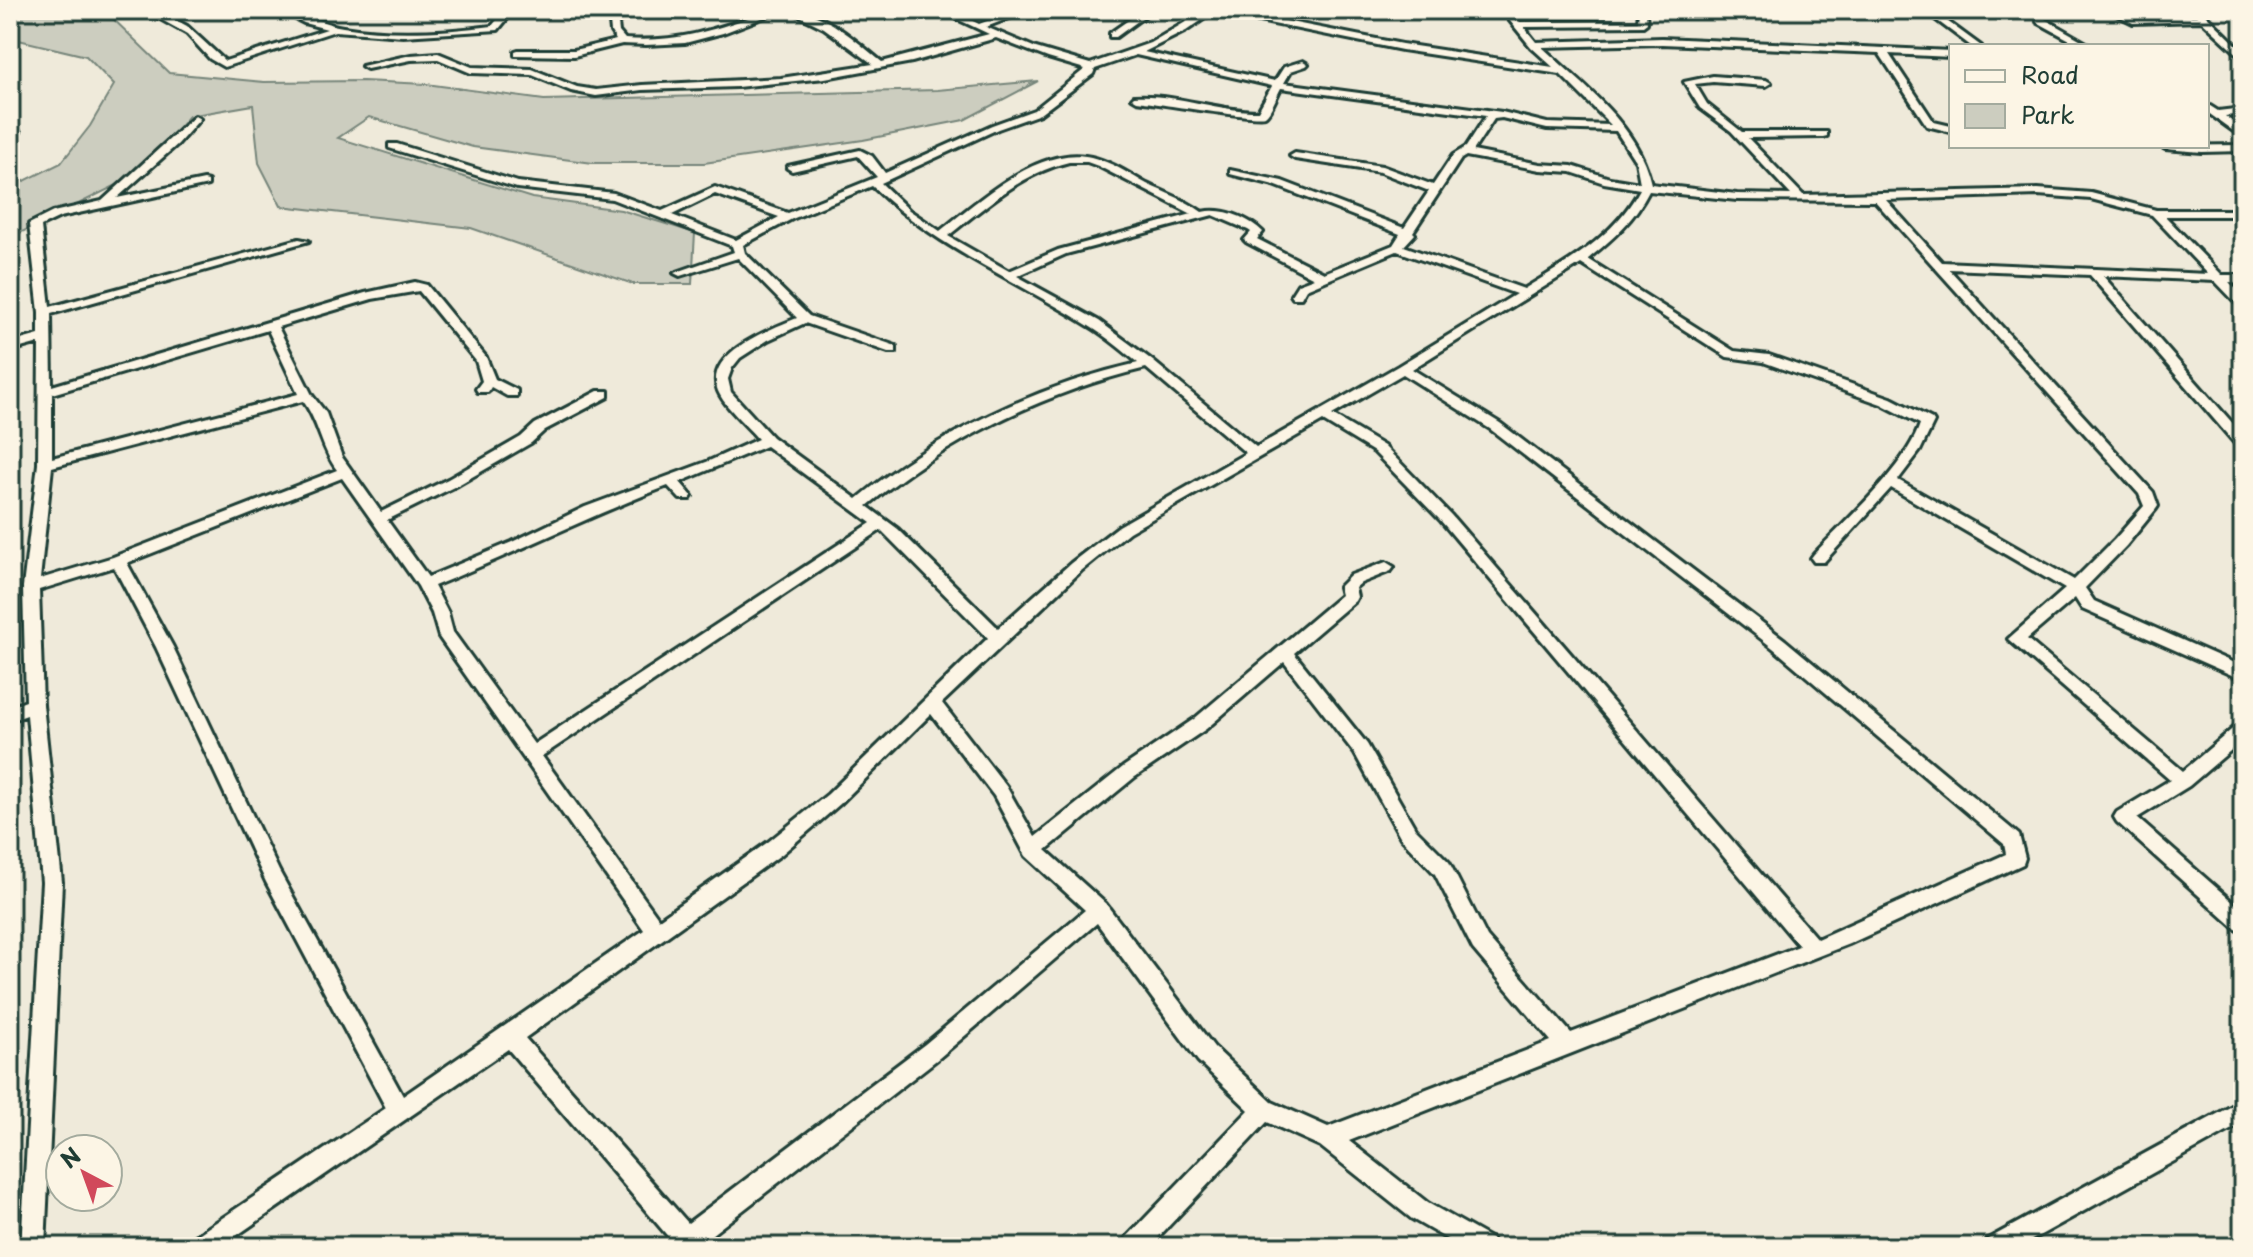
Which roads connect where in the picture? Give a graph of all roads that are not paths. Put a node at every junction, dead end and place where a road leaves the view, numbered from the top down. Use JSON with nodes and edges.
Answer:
{"nodes":[{"id":1,"x":148,"y":10,"type":"edge"},
{"id":2,"x":282,"y":10,"type":"edge"},
{"id":3,"x":530,"y":10,"type":"edge"},
{"id":4,"x":567,"y":10,"type":"edge"},
{"id":5,"x":648,"y":10,"type":"edge"},
{"id":6,"x":779,"y":10,"type":"edge"},
{"id":7,"x":792,"y":10,"type":"edge"},
{"id":8,"x":942,"y":10,"type":"edge"},
{"id":9,"x":1026,"y":10,"type":"edge"},
{"id":10,"x":1149,"y":10,"type":"edge"},
{"id":11,"x":1214,"y":10,"type":"edge"},
{"id":12,"x":1484,"y":10,"type":"edge"},
{"id":13,"x":1646,"y":10,"type":"edge"},
{"id":14,"x":1927,"y":10,"type":"edge"},
{"id":15,"x":2110,"y":10,"type":"edge"},
{"id":16,"x":2195,"y":10,"type":"edge"},
{"id":17,"x":623,"y":15,"type":"junction"},
{"id":18,"x":1511,"y":16,"type":"edge"},
{"id":19,"x":2206,"y":18,"type":"junction"},
{"id":20,"x":2040,"y":20,"type":"dead end"},
{"id":21,"x":978,"y":27,"type":"junction"},
{"id":22,"x":331,"y":31,"type":"junction"},
{"id":23,"x":996,"y":35,"type":"junction"},
{"id":24,"x":1113,"y":35,"type":"dead end"},
{"id":25,"x":622,"y":41,"type":"junction"},
{"id":26,"x":1974,"y":44,"type":"edge"},
{"id":27,"x":2084,"y":44,"type":"edge"},
{"id":28,"x":1534,"y":45,"type":"junction"},
{"id":29,"x":1881,"y":49,"type":"junction"},
{"id":30,"x":518,"y":53,"type":"dead end"},
{"id":31,"x":1137,"y":53,"type":"junction"},
{"id":32,"x":1949,"y":54,"type":"edge"},
{"id":33,"x":2243,"y":56,"type":"edge"},
{"id":34,"x":1303,"y":64,"type":"dead end"},
{"id":35,"x":880,"y":65,"type":"junction"},
{"id":36,"x":367,"y":66,"type":"dead end"},
{"id":37,"x":1090,"y":67,"type":"junction"},
{"id":38,"x":1560,"y":71,"type":"junction"},
{"id":39,"x":1766,"y":83,"type":"dead end"},
{"id":40,"x":1279,"y":85,"type":"junction"},
{"id":41,"x":1137,"y":98,"type":"dead end"},
{"id":42,"x":2209,"y":108,"type":"edge"},
{"id":43,"x":2243,"y":111,"type":"edge"},
{"id":44,"x":2217,"y":114,"type":"junction"},
{"id":45,"x":1496,"y":115,"type":"junction"},
{"id":46,"x":195,"y":119,"type":"dead end"},
{"id":47,"x":1619,"y":128,"type":"junction"},
{"id":48,"x":1949,"y":129,"type":"edge"},
{"id":49,"x":10,"y":132,"type":"edge"},
{"id":50,"x":1823,"y":134,"type":"dead end"},
{"id":51,"x":1739,"y":135,"type":"junction"},
{"id":52,"x":2243,"y":135,"type":"edge"},
{"id":53,"x":10,"y":138,"type":"edge"},
{"id":54,"x":393,"y":146,"type":"dead end"},
{"id":55,"x":2190,"y":148,"type":"edge"},
{"id":56,"x":2243,"y":148,"type":"edge"},
{"id":57,"x":1466,"y":153,"type":"junction"},
{"id":58,"x":1295,"y":156,"type":"dead end"},
{"id":59,"x":792,"y":168,"type":"dead end"},
{"id":60,"x":1234,"y":172,"type":"dead end"},
{"id":61,"x":879,"y":180,"type":"junction"},
{"id":62,"x":204,"y":183,"type":"dead end"},
{"id":63,"x":1646,"y":187,"type":"junction"},
{"id":64,"x":1435,"y":190,"type":"junction"},
{"id":65,"x":1877,"y":197,"type":"junction"},
{"id":66,"x":1801,"y":199,"type":"junction"},
{"id":67,"x":106,"y":203,"type":"junction"},
{"id":68,"x":2156,"y":213,"type":"junction"},
{"id":69,"x":2243,"y":213,"type":"edge"},
{"id":70,"x":665,"y":214,"type":"junction"},
{"id":71,"x":1198,"y":214,"type":"junction"},
{"id":72,"x":788,"y":217,"type":"junction"},
{"id":73,"x":1409,"y":234,"type":"junction"},
{"id":74,"x":942,"y":235,"type":"junction"},
{"id":75,"x":303,"y":241,"type":"dead end"},
{"id":76,"x":1397,"y":247,"type":"junction"},
{"id":77,"x":739,"y":249,"type":"junction"},
{"id":78,"x":1581,"y":259,"type":"junction"},
{"id":79,"x":1940,"y":265,"type":"junction"},
{"id":80,"x":2093,"y":272,"type":"junction"},
{"id":81,"x":680,"y":273,"type":"dead end"},
{"id":82,"x":1009,"y":275,"type":"junction"},
{"id":83,"x":1324,"y":278,"type":"junction"},
{"id":84,"x":2243,"y":279,"type":"edge"},
{"id":85,"x":2218,"y":280,"type":"junction"},
{"id":86,"x":1522,"y":292,"type":"junction"},
{"id":87,"x":1297,"y":295,"type":"dead end"},
{"id":88,"x":2243,"y":303,"type":"edge"},
{"id":89,"x":45,"y":312,"type":"junction"},
{"id":90,"x":805,"y":319,"type":"junction"},
{"id":91,"x":272,"y":326,"type":"junction"},
{"id":92,"x":43,"y":338,"type":"junction"},
{"id":93,"x":10,"y":347,"type":"edge"},
{"id":94,"x":892,"y":349,"type":"dead end"},
{"id":95,"x":1148,"y":364,"type":"junction"},
{"id":96,"x":1403,"y":369,"type":"junction"},
{"id":97,"x":45,"y":392,"type":"junction"},
{"id":98,"x":512,"y":393,"type":"dead end"},
{"id":99,"x":603,"y":394,"type":"dead end"},
{"id":100,"x":306,"y":396,"type":"junction"},
{"id":101,"x":1324,"y":416,"type":"junction"},
{"id":102,"x":767,"y":440,"type":"junction"},
{"id":103,"x":2243,"y":444,"type":"edge"},
{"id":104,"x":1255,"y":453,"type":"junction"},
{"id":105,"x":45,"y":464,"type":"junction"},
{"id":106,"x":345,"y":472,"type":"junction"},
{"id":107,"x":671,"y":480,"type":"junction"},
{"id":108,"x":1889,"y":481,"type":"junction"},
{"id":109,"x":685,"y":496,"type":"dead end"},
{"id":110,"x":858,"y":506,"type":"junction"},
{"id":111,"x":380,"y":518,"type":"junction"},
{"id":112,"x":881,"y":523,"type":"junction"},
{"id":113,"x":1819,"y":558,"type":"dead end"},
{"id":114,"x":118,"y":561,"type":"junction"},
{"id":115,"x":1386,"y":567,"type":"dead end"},
{"id":116,"x":425,"y":584,"type":"junction"},
{"id":117,"x":31,"y":587,"type":"junction"},
{"id":118,"x":2077,"y":589,"type":"junction"},
{"id":119,"x":998,"y":638,"type":"junction"},
{"id":120,"x":1284,"y":651,"type":"junction"},
{"id":121,"x":2243,"y":674,"type":"edge"},
{"id":122,"x":932,"y":702,"type":"junction"},
{"id":123,"x":35,"y":705,"type":"junction"},
{"id":124,"x":10,"y":714,"type":"edge"},
{"id":125,"x":2243,"y":730,"type":"edge"},
{"id":126,"x":531,"y":755,"type":"junction"},
{"id":127,"x":2183,"y":781,"type":"junction"},
{"id":128,"x":1033,"y":850,"type":"junction"},
{"id":129,"x":1099,"y":910,"type":"junction"},
{"id":130,"x":2243,"y":923,"type":"edge"},
{"id":131,"x":658,"y":933,"type":"junction"},
{"id":132,"x":1813,"y":948,"type":"junction"},
{"id":133,"x":510,"y":1036,"type":"junction"},
{"id":134,"x":1569,"y":1046,"type":"junction"},
{"id":135,"x":399,"y":1110,"type":"junction"},
{"id":136,"x":1264,"y":1110,"type":"junction"},
{"id":137,"x":2243,"y":1111,"type":"edge"},
{"id":138,"x":1328,"y":1138,"type":"junction"},
{"id":139,"x":227,"y":1239,"type":"edge"},
{"id":140,"x":690,"y":1242,"type":"edge"},
{"id":141,"x":33,"y":1247,"type":"edge"},
{"id":142,"x":199,"y":1247,"type":"edge"},
{"id":143,"x":1133,"y":1247,"type":"edge"},
{"id":144,"x":1484,"y":1247,"type":"edge"},
{"id":145,"x":1996,"y":1247,"type":"edge"}],
"edges":[{"from":1,"to":22,"type":"street"},
{"from":2,"to":22,"type":"street"},
{"from":3,"to":22,"type":"street"},
{"from":4,"to":17,"type":"street"},
{"from":5,"to":17,"type":"street"},
{"from":6,"to":25,"type":"street"},
{"from":7,"to":35,"type":"street"},
{"from":8,"to":21,"type":"street"},
{"from":9,"to":21,"type":"street"},
{"from":10,"to":24,"type":"street"},
{"from":11,"to":31,"type":"street"},
{"from":11,"to":38,"type":"street"},
{"from":12,"to":18,"type":"street"},
{"from":13,"to":18,"type":"street"},
{"from":14,"to":26,"type":"street"},
{"from":15,"to":19,"type":"street"},
{"from":16,"to":19,"type":"street"},
{"from":17,"to":25,"type":"street"},
{"from":18,"to":28,"type":"street"},
{"from":19,"to":33,"type":"street"},
{"from":20,"to":27,"type":"street"},
{"from":21,"to":23,"type":"street"},
{"from":23,"to":35,"type":"street"},
{"from":23,"to":37,"type":"street"},
{"from":25,"to":30,"type":"street"},
{"from":28,"to":29,"type":"street"},
{"from":28,"to":38,"type":"street"},
{"from":29,"to":32,"type":"street"},
{"from":29,"to":48,"type":"street"},
{"from":31,"to":37,"type":"street"},
{"from":31,"to":40,"type":"street"},
{"from":34,"to":40,"type":"street"},
{"from":35,"to":36,"type":"street"},
{"from":37,"to":61,"type":"street"},
{"from":38,"to":47,"type":"street"},
{"from":39,"to":51,"type":"street"},
{"from":40,"to":41,"type":"street"},
{"from":40,"to":45,"type":"street"},
{"from":42,"to":44,"type":"street"},
{"from":43,"to":44,"type":"street"},
{"from":44,"to":52,"type":"street"},
{"from":45,"to":47,"type":"street"},
{"from":45,"to":57,"type":"street"},
{"from":46,"to":67,"type":"street"},
{"from":47,"to":63,"type":"street"},
{"from":49,"to":53,"type":"street"},
{"from":50,"to":51,"type":"street"},
{"from":51,"to":66,"type":"street"},
{"from":54,"to":70,"type":"street"},
{"from":55,"to":56,"type":"street"},
{"from":57,"to":63,"type":"street"},
{"from":57,"to":64,"type":"street"},
{"from":58,"to":64,"type":"street"},
{"from":59,"to":61,"type":"street"},
{"from":60,"to":73,"type":"street"},
{"from":61,"to":72,"type":"street"},
{"from":61,"to":74,"type":"street"},
{"from":62,"to":67,"type":"street"},
{"from":63,"to":66,"type":"street"},
{"from":63,"to":78,"type":"street"},
{"from":64,"to":73,"type":"street"},
{"from":65,"to":66,"type":"street"},
{"from":65,"to":68,"type":"street"},
{"from":65,"to":79,"type":"street"},
{"from":67,"to":89,"type":"street"},
{"from":68,"to":69,"type":"street"},
{"from":68,"to":85,"type":"street"},
{"from":70,"to":72,"type":"street"},
{"from":70,"to":77,"type":"street"},
{"from":71,"to":74,"type":"street"},
{"from":71,"to":82,"type":"street"},
{"from":71,"to":83,"type":"street"},
{"from":72,"to":77,"type":"street"},
{"from":73,"to":76,"type":"street"},
{"from":74,"to":82,"type":"street"},
{"from":75,"to":89,"type":"street"},
{"from":76,"to":83,"type":"street"},
{"from":76,"to":86,"type":"street"},
{"from":77,"to":81,"type":"street"},
{"from":77,"to":90,"type":"street"},
{"from":78,"to":86,"type":"street"},
{"from":78,"to":108,"type":"street"},
{"from":79,"to":80,"type":"street"},
{"from":79,"to":118,"type":"street"},
{"from":80,"to":85,"type":"street"},
{"from":80,"to":103,"type":"street"},
{"from":82,"to":95,"type":"street"},
{"from":83,"to":87,"type":"street"},
{"from":84,"to":85,"type":"street"},
{"from":85,"to":88,"type":"street"},
{"from":86,"to":96,"type":"street"},
{"from":89,"to":92,"type":"street"},
{"from":90,"to":94,"type":"street"},
{"from":90,"to":102,"type":"street"},
{"from":91,"to":97,"type":"street"},
{"from":91,"to":98,"type":"street"},
{"from":91,"to":100,"type":"street"},
{"from":92,"to":93,"type":"street"},
{"from":92,"to":97,"type":"street"},
{"from":95,"to":104,"type":"street"},
{"from":95,"to":110,"type":"street"},
{"from":96,"to":101,"type":"street"},
{"from":96,"to":132,"type":"street"},
{"from":97,"to":105,"type":"street"},
{"from":99,"to":111,"type":"street"},
{"from":100,"to":105,"type":"street"},
{"from":100,"to":106,"type":"street"},
{"from":101,"to":104,"type":"street"},
{"from":101,"to":132,"type":"street"},
{"from":102,"to":107,"type":"street"},
{"from":102,"to":110,"type":"street"},
{"from":104,"to":119,"type":"street"},
{"from":105,"to":117,"type":"street"},
{"from":106,"to":111,"type":"street"},
{"from":106,"to":114,"type":"street"},
{"from":107,"to":109,"type":"street"},
{"from":107,"to":116,"type":"street"},
{"from":108,"to":113,"type":"street"},
{"from":108,"to":118,"type":"street"},
{"from":110,"to":112,"type":"street"},
{"from":111,"to":116,"type":"street"},
{"from":112,"to":119,"type":"street"},
{"from":112,"to":126,"type":"street"},
{"from":114,"to":117,"type":"street"},
{"from":114,"to":135,"type":"street"},
{"from":115,"to":120,"type":"street"},
{"from":116,"to":126,"type":"street"},
{"from":117,"to":123,"type":"street"},
{"from":118,"to":121,"type":"street"},
{"from":118,"to":127,"type":"street"},
{"from":119,"to":122,"type":"street"},
{"from":120,"to":128,"type":"street"},
{"from":120,"to":134,"type":"street"},
{"from":122,"to":128,"type":"street"},
{"from":122,"to":131,"type":"street"},
{"from":123,"to":124,"type":"street"},
{"from":123,"to":141,"type":"street"},
{"from":125,"to":127,"type":"street"},
{"from":126,"to":131,"type":"street"},
{"from":127,"to":130,"type":"street"},
{"from":128,"to":129,"type":"street"},
{"from":129,"to":136,"type":"street"},
{"from":129,"to":140,"type":"street"},
{"from":131,"to":133,"type":"street"},
{"from":132,"to":134,"type":"street"},
{"from":133,"to":135,"type":"street"},
{"from":133,"to":140,"type":"street"},
{"from":134,"to":138,"type":"street"},
{"from":135,"to":139,"type":"street"},
{"from":136,"to":138,"type":"street"},
{"from":136,"to":143,"type":"street"},
{"from":137,"to":145,"type":"street"},
{"from":138,"to":144,"type":"street"},
{"from":139,"to":142,"type":"street"}]}
